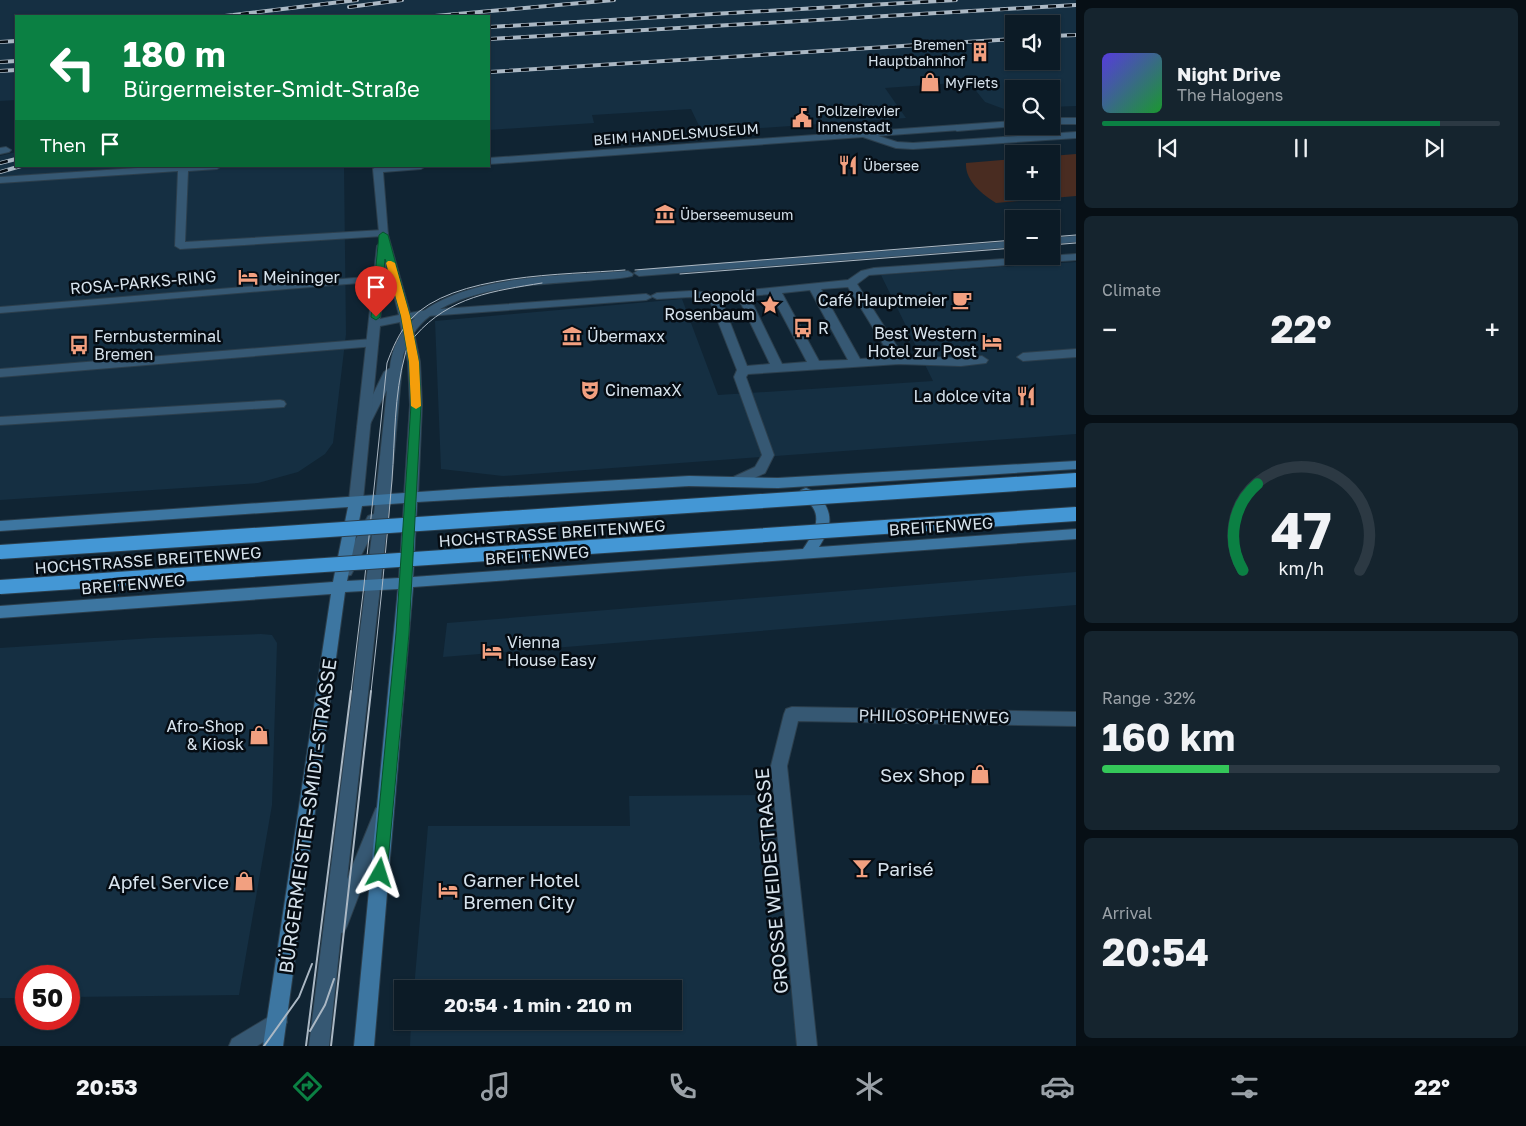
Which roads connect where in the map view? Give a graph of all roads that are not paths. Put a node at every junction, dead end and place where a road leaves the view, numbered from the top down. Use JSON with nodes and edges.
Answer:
{"nodes":[{"id":1,"x":1060,"y":121,"type":"edge"},
{"id":2,"x":1076,"y":121,"type":"edge"},
{"id":3,"x":1005,"y":125,"type":"edge"},
{"id":4,"x":866,"y":135,"type":"junction"},
{"id":5,"x":1076,"y":135,"type":"edge"},
{"id":6,"x":490,"y":162,"type":"edge"},
{"id":7,"x":200,"y":167,"type":"edge"},
{"id":8,"x":398,"y":167,"type":"edge"},
{"id":9,"x":183,"y":168,"type":"junction"},
{"id":10,"x":376,"y":168,"type":"edge"},
{"id":11,"x":119,"y":169,"type":"edge"},
{"id":12,"x":0,"y":180,"type":"edge"},
{"id":13,"x":383,"y":234,"type":"junction"},
{"id":14,"x":1076,"y":239,"type":"edge"},
{"id":15,"x":1060,"y":240,"type":"edge"},
{"id":16,"x":1005,"y":245,"type":"edge"},
{"id":17,"x":1076,"y":257,"type":"edge"},
{"id":18,"x":379,"y":279,"type":"junction"},
{"id":19,"x":851,"y":283,"type":"junction"},
{"id":20,"x":814,"y":287,"type":"junction"},
{"id":21,"x":775,"y":290,"type":"junction"},
{"id":22,"x":742,"y":294,"type":"junction"},
{"id":23,"x":714,"y":296,"type":"junction"},
{"id":24,"x":0,"y":310,"type":"edge"},
{"id":25,"x":427,"y":314,"type":"junction"},
{"id":26,"x":405,"y":316,"type":"junction"},
{"id":27,"x":375,"y":323,"type":"junction"},
{"id":28,"x":408,"y":332,"type":"junction"},
{"id":29,"x":372,"y":343,"type":"junction"},
{"id":30,"x":1076,"y":353,"type":"edge"},
{"id":31,"x":397,"y":355,"type":"junction"},
{"id":32,"x":1023,"y":357,"type":"dead end"},
{"id":33,"x":899,"y":360,"type":"junction"},
{"id":34,"x":982,"y":360,"type":"dead end"},
{"id":35,"x":856,"y":362,"type":"junction"},
{"id":36,"x":815,"y":365,"type":"junction"},
{"id":37,"x":778,"y":368,"type":"junction"},
{"id":38,"x":744,"y":370,"type":"junction"},
{"id":39,"x":0,"y":373,"type":"edge"},
{"id":40,"x":280,"y":404,"type":"dead end"},
{"id":41,"x":0,"y":421,"type":"edge"},
{"id":42,"x":363,"y":427,"type":"junction"},
{"id":43,"x":1076,"y":464,"type":"edge"},
{"id":44,"x":1076,"y":480,"type":"edge"},
{"id":45,"x":734,"y":482,"type":"junction"},
{"id":46,"x":778,"y":483,"type":"junction"},
{"id":47,"x":411,"y":497,"type":"junction"},
{"id":48,"x":383,"y":498,"type":"junction"},
{"id":49,"x":356,"y":500,"type":"junction"},
{"id":50,"x":1076,"y":514,"type":"edge"},
{"id":51,"x":0,"y":526,"type":"edge"},
{"id":52,"x":1076,"y":534,"type":"edge"},
{"id":53,"x":0,"y":552,"type":"edge"},
{"id":54,"x":807,"y":553,"type":"junction"},
{"id":55,"x":406,"y":581,"type":"junction"},
{"id":56,"x":374,"y":584,"type":"junction"},
{"id":57,"x":339,"y":586,"type":"junction"},
{"id":58,"x":0,"y":587,"type":"edge"},
{"id":59,"x":0,"y":612,"type":"edge"},
{"id":60,"x":792,"y":714,"type":"joint"},
{"id":61,"x":1076,"y":719,"type":"edge"},
{"id":62,"x":387,"y":800,"type":"junction"},
{"id":63,"x":330,"y":946,"type":"junction"},
{"id":64,"x":277,"y":1022,"type":"junction"},
{"id":65,"x":239,"y":1046,"type":"edge"},
{"id":66,"x":273,"y":1046,"type":"edge"},
{"id":67,"x":319,"y":1046,"type":"edge"},
{"id":68,"x":364,"y":1046,"type":"edge"},
{"id":69,"x":807,"y":1046,"type":"edge"}],
"edges":[{"from":1,"to":2,"type":"street"},
{"from":3,"to":4,"type":"street","name":"BEIM HANDELSMUSEUM"},
{"from":4,"to":5,"type":"street","name":"BEIM HANDELSMUSEUM"},
{"from":4,"to":6,"type":"street","name":"BEIM HANDELSMUSEUM"},
{"from":7,"to":9,"type":"street"},
{"from":8,"to":10,"type":"street"},
{"from":9,"to":11,"type":"street"},
{"from":9,"to":13,"type":"street"},
{"from":10,"to":13,"type":"street","name":"BÜRGERMEISTER-SMIDT-STRASSE"},
{"from":11,"to":12,"type":"street"},
{"from":13,"to":18,"type":"street","name":"BÜRGERMEISTER-SMIDT-STRASSE"},
{"from":13,"to":26,"type":"street","name":"BÜRGERMEISTER-SMIDT-STRASSE"},
{"from":14,"to":15,"type":"street"},
{"from":16,"to":25,"type":"street"},
{"from":17,"to":19,"type":"street"},
{"from":18,"to":24,"type":"street","name":"ROSA-PARKS-RING"},
{"from":18,"to":27,"type":"street","name":"BÜRGERMEISTER-SMIDT-STRASSE"},
{"from":19,"to":20,"type":"street"},
{"from":19,"to":33,"type":"lane"},
{"from":20,"to":21,"type":"street"},
{"from":20,"to":35,"type":"street"},
{"from":21,"to":22,"type":"street"},
{"from":21,"to":36,"type":"street"},
{"from":22,"to":23,"type":"street"},
{"from":22,"to":37,"type":"street"},
{"from":23,"to":25,"type":"street"},
{"from":23,"to":38,"type":"street"},
{"from":25,"to":26,"type":"street"},
{"from":25,"to":28,"type":"street"},
{"from":26,"to":27,"type":"street"},
{"from":26,"to":28,"type":"street","name":"BÜRGERMEISTER-SMIDT-STRASSE"},
{"from":27,"to":29,"type":"street","name":"BÜRGERMEISTER-SMIDT-STRASSE"},
{"from":28,"to":31,"type":"street","name":"BÜRGERMEISTER-SMIDT-STRASSE"},
{"from":28,"to":47,"type":"street","name":"BÜRGERMEISTER-SMIDT-STRASSE"},
{"from":29,"to":39,"type":"street"},
{"from":29,"to":42,"type":"street","name":"BÜRGERMEISTER-SMIDT-STRASSE"},
{"from":30,"to":32,"type":"street"},
{"from":31,"to":42,"type":"street","name":"BÜRGERMEISTER-SMIDT-STRASSE"},
{"from":31,"to":48,"type":"street"},
{"from":33,"to":34,"type":"street"},
{"from":33,"to":35,"type":"street"},
{"from":35,"to":36,"type":"street"},
{"from":36,"to":37,"type":"street"},
{"from":37,"to":38,"type":"street"},
{"from":38,"to":45,"type":"street"},
{"from":40,"to":41,"type":"street"},
{"from":42,"to":49,"type":"street","name":"BÜRGERMEISTER-SMIDT-STRASSE"},
{"from":43,"to":46,"type":"main road"},
{"from":44,"to":53,"type":"highway","name":"HOCHSTRASSE BREITENWEG","bridge":true},
{"from":45,"to":46,"type":"main road"},
{"from":45,"to":47,"type":"main road"},
{"from":46,"to":54,"type":"main road"},
{"from":47,"to":48,"type":"main road"},
{"from":47,"to":55,"type":"main road","name":"BÜRGERMEISTER-SMIDT-STRASSE"},
{"from":48,"to":49,"type":"main road"},
{"from":48,"to":56,"type":"street"},
{"from":48,"to":57,"type":"street","name":"BÜRGERMEISTER-SMIDT-STRASSE"},
{"from":49,"to":51,"type":"main road"},
{"from":49,"to":57,"type":"main road","name":"BÜRGERMEISTER-SMIDT-STRASSE"},
{"from":50,"to":58,"type":"highway","name":"HOCHSTRASSE BREITENWEG","bridge":true},
{"from":52,"to":54,"type":"main road","name":"BREITENWEG"},
{"from":54,"to":55,"type":"main road","name":"BREITENWEG"},
{"from":55,"to":56,"type":"main road","name":"BREITENWEG"},
{"from":55,"to":62,"type":"main road","name":"BÜRGERMEISTER-SMIDT-STRASSE"},
{"from":56,"to":57,"type":"main road","name":"BREITENWEG"},
{"from":56,"to":63,"type":"street"},
{"from":57,"to":59,"type":"main road","name":"BREITENWEG"},
{"from":57,"to":64,"type":"main road","name":"BÜRGERMEISTER-SMIDT-STRASSE"},
{"from":60,"to":61,"type":"street","name":"PHILOSOPHENWEG"},
{"from":60,"to":69,"type":"street","name":"GROSSE WEIDESTRASSE"},
{"from":62,"to":63,"type":"street"},
{"from":62,"to":68,"type":"main road","name":"BÜRGERMEISTER-SMIDT-STRASSE"},
{"from":63,"to":67,"type":"street"},
{"from":64,"to":65,"type":"street"},
{"from":64,"to":66,"type":"main road","name":"BÜRGERMEISTER-SMIDT-STRASSE"}]}
